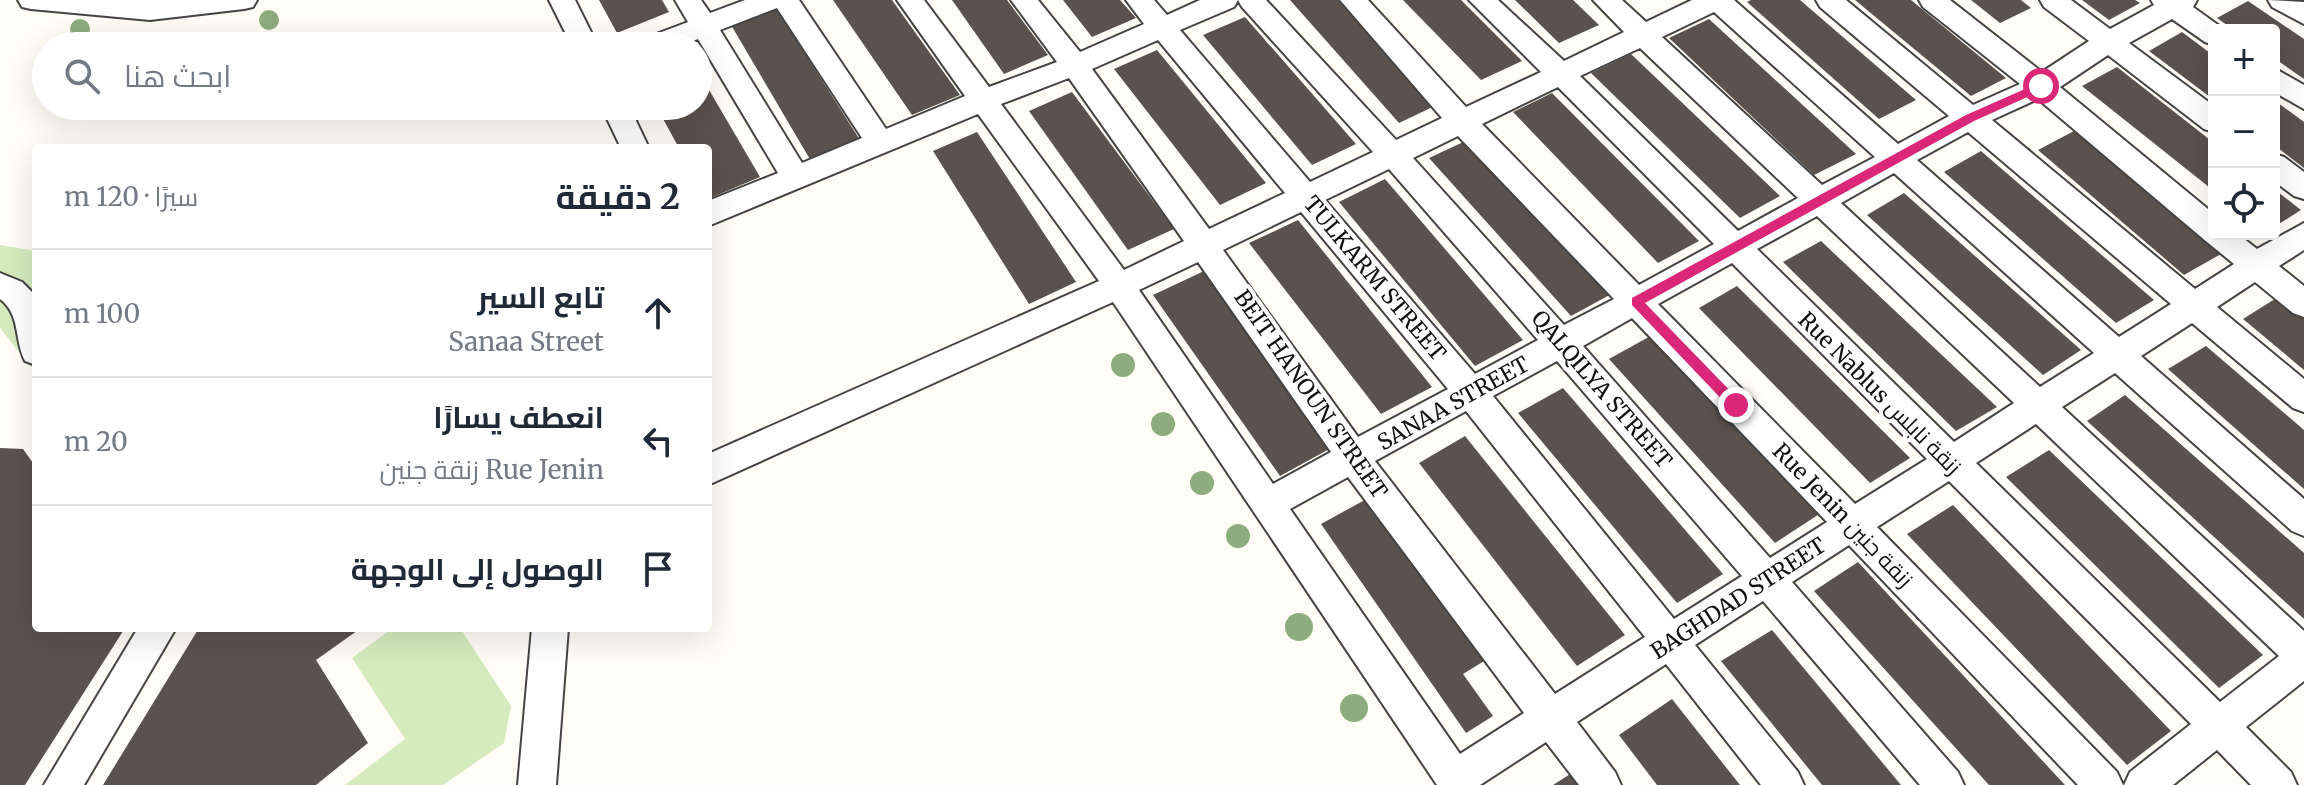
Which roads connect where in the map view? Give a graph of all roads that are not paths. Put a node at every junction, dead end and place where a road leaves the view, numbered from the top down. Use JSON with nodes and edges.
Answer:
{"nodes":[{"id":1,"x":31,"y":0,"type":"edge"},
{"id":2,"x":244,"y":0,"type":"edge"},
{"id":3,"x":562,"y":0,"type":"edge"},
{"id":4,"x":688,"y":0,"type":"edge"},
{"id":5,"x":771,"y":0,"type":"edge"},
{"id":6,"x":785,"y":0,"type":"edge"},
{"id":7,"x":910,"y":0,"type":"edge"},
{"id":8,"x":1024,"y":0,"type":"edge"},
{"id":9,"x":1139,"y":0,"type":"edge"},
{"id":10,"x":1225,"y":0,"type":"edge"},
{"id":11,"x":1251,"y":0,"type":"edge"},
{"id":12,"x":1353,"y":0,"type":"edge"},
{"id":13,"x":1482,"y":0,"type":"edge"},
{"id":14,"x":1606,"y":0,"type":"edge"},
{"id":15,"x":1716,"y":0,"type":"edge"},
{"id":16,"x":1829,"y":0,"type":"edge"},
{"id":17,"x":1932,"y":0,"type":"edge"},
{"id":18,"x":2053,"y":0,"type":"edge"},
{"id":19,"x":2281,"y":0,"type":"edge"},
{"id":20,"x":2174,"y":2,"type":"edge"},
{"id":21,"x":2304,"y":15,"type":"edge"},
{"id":22,"x":704,"y":26,"type":"junction"},
{"id":23,"x":1162,"y":26,"type":"junction"},
{"id":24,"x":2208,"y":30,"type":"edge"},
{"id":25,"x":578,"y":32,"type":"edge"},
{"id":26,"x":689,"y":32,"type":"edge"},
{"id":27,"x":708,"y":32,"type":"edge"},
{"id":28,"x":1644,"y":34,"type":"junction"},
{"id":29,"x":712,"y":39,"type":"edge"},
{"id":30,"x":2108,"y":42,"type":"junction"},
{"id":31,"x":1076,"y":65,"type":"junction"},
{"id":32,"x":1561,"y":74,"type":"junction"},
{"id":33,"x":2280,"y":82,"type":"edge"},
{"id":34,"x":2041,"y":86,"type":"junction"},
{"id":35,"x":2304,"y":99,"type":"edge"},
{"id":36,"x":983,"y":100,"type":"junction"},
{"id":37,"x":2208,"y":117,"type":"edge"},
{"id":38,"x":1970,"y":118,"type":"junction"},
{"id":39,"x":622,"y":120,"type":"edge"},
{"id":40,"x":1462,"y":122,"type":"junction"},
{"id":41,"x":880,"y":143,"type":"junction"},
{"id":42,"x":633,"y":144,"type":"edge"},
{"id":43,"x":1395,"y":154,"type":"junction"},
{"id":44,"x":1897,"y":158,"type":"junction"},
{"id":45,"x":2278,"y":168,"type":"edge"},
{"id":46,"x":796,"y":177,"type":"junction"},
{"id":47,"x":2304,"y":188,"type":"edge"},
{"id":48,"x":1306,"y":196,"type":"junction"},
{"id":49,"x":1819,"y":201,"type":"junction"},
{"id":50,"x":712,"y":212,"type":"edge"},
{"id":51,"x":2208,"y":226,"type":"edge"},
{"id":52,"x":2304,"y":235,"type":"edge"},
{"id":53,"x":2224,"y":240,"type":"edge"},
{"id":54,"x":1205,"y":244,"type":"junction"},
{"id":55,"x":1735,"y":247,"type":"junction"},
{"id":56,"x":2256,"y":266,"type":"junction"},
{"id":57,"x":0,"y":286,"type":"edge"},
{"id":58,"x":1119,"y":286,"type":"junction"},
{"id":59,"x":1636,"y":301,"type":"junction"},
{"id":60,"x":2304,"y":304,"type":"edge"},
{"id":61,"x":2193,"y":306,"type":"junction"},
{"id":62,"x":32,"y":332,"type":"edge"},
{"id":63,"x":1562,"y":342,"type":"junction"},
{"id":64,"x":2119,"y":354,"type":"junction"},
{"id":65,"x":1471,"y":393,"type":"junction"},
{"id":66,"x":2304,"y":398,"type":"edge"},
{"id":67,"x":2039,"y":405,"type":"junction"},
{"id":68,"x":1353,"y":458,"type":"junction"},
{"id":69,"x":1950,"y":462,"type":"junction"},
{"id":70,"x":712,"y":468,"type":"edge"},
{"id":71,"x":1267,"y":504,"type":"junction"},
{"id":72,"x":2304,"y":520,"type":"edge"},
{"id":73,"x":1852,"y":525,"type":"junction"},
{"id":74,"x":1766,"y":580,"type":"junction"},
{"id":75,"x":156,"y":632,"type":"edge"},
{"id":76,"x":550,"y":632,"type":"edge"},
{"id":77,"x":1669,"y":642,"type":"junction"},
{"id":78,"x":2304,"y":657,"type":"edge"},
{"id":79,"x":1551,"y":718,"type":"junction"},
{"id":80,"x":2219,"y":726,"type":"junction"},
{"id":81,"x":1457,"y":782,"type":"edge"},
{"id":82,"x":63,"y":785,"type":"edge"},
{"id":83,"x":537,"y":785,"type":"edge"},
{"id":84,"x":1602,"y":785,"type":"edge"},
{"id":85,"x":1785,"y":785,"type":"edge"},
{"id":86,"x":1945,"y":785,"type":"edge"},
{"id":87,"x":2104,"y":785,"type":"edge"},
{"id":88,"x":2143,"y":785,"type":"edge"},
{"id":89,"x":2278,"y":785,"type":"edge"}],
"edges":[{"from":1,"to":2,"type":"street"},
{"from":3,"to":25,"type":"street"},
{"from":4,"to":22,"type":"street"},
{"from":5,"to":22,"type":"street"},
{"from":6,"to":41,"type":"street"},
{"from":7,"to":36,"type":"street"},
{"from":8,"to":31,"type":"street","name":"BEIT HANOUN STREET"},
{"from":9,"to":23,"type":"street","name":"TULKARM STREET"},
{"from":10,"to":23,"type":"street"},
{"from":11,"to":43,"type":"street","name":"QALQILYA STREET"},
{"from":12,"to":40,"type":"street","name":"Rue Jenin زنقة جنين"},
{"from":13,"to":32,"type":"street","name":"Rue Nablus زنقة نابلس"},
{"from":14,"to":28,"type":"street"},
{"from":15,"to":28,"type":"street"},
{"from":15,"to":44,"type":"street"},
{"from":16,"to":38,"type":"street"},
{"from":17,"to":34,"type":"street"},
{"from":18,"to":30,"type":"street"},
{"from":19,"to":21,"type":"street"},
{"from":20,"to":24,"type":"street"},
{"from":20,"to":30,"type":"street","name":"SANAA STREET"},
{"from":22,"to":26,"type":"street"},
{"from":22,"to":27,"type":"street"},
{"from":23,"to":31,"type":"street"},
{"from":23,"to":48,"type":"street","name":"TULKARM STREET"},
{"from":28,"to":32,"type":"street"},
{"from":28,"to":49,"type":"street"},
{"from":29,"to":46,"type":"street"},
{"from":30,"to":34,"type":"street","name":"SANAA STREET"},
{"from":30,"to":37,"type":"street"},
{"from":31,"to":36,"type":"street"},
{"from":31,"to":54,"type":"street","name":"BEIT HANOUN STREET"},
{"from":32,"to":40,"type":"street"},
{"from":32,"to":55,"type":"street","name":"Rue Nablus زنقة نابلس"},
{"from":33,"to":35,"type":"street"},
{"from":34,"to":38,"type":"street","name":"SANAA STREET"},
{"from":34,"to":51,"type":"street"},
{"from":36,"to":41,"type":"street"},
{"from":36,"to":58,"type":"street"},
{"from":38,"to":44,"type":"street","name":"SANAA STREET"},
{"from":38,"to":61,"type":"street"},
{"from":39,"to":42,"type":"street"},
{"from":40,"to":43,"type":"street"},
{"from":40,"to":59,"type":"street","name":"Rue Jenin زنقة جنين"},
{"from":41,"to":46,"type":"street"},
{"from":43,"to":48,"type":"street"},
{"from":43,"to":63,"type":"street","name":"QALQILYA STREET"},
{"from":44,"to":49,"type":"street","name":"SANAA STREET"},
{"from":44,"to":64,"type":"street"},
{"from":45,"to":47,"type":"street"},
{"from":46,"to":50,"type":"street"},
{"from":48,"to":54,"type":"street"},
{"from":48,"to":65,"type":"street","name":"TULKARM STREET"},
{"from":49,"to":55,"type":"street","name":"SANAA STREET"},
{"from":49,"to":67,"type":"street"},
{"from":52,"to":56,"type":"street","name":"BAGHDAD STREET"},
{"from":53,"to":56,"type":"street"},
{"from":54,"to":58,"type":"street"},
{"from":54,"to":68,"type":"street","name":"BEIT HANOUN STREET"},
{"from":55,"to":59,"type":"street","name":"SANAA STREET"},
{"from":55,"to":69,"type":"street","name":"Rue Nablus زنقة نابلس"},
{"from":56,"to":60,"type":"street"},
{"from":56,"to":61,"type":"street","name":"BAGHDAD STREET"},
{"from":57,"to":62,"type":"street"},
{"from":58,"to":70,"type":"street"},
{"from":58,"to":71,"type":"street"},
{"from":59,"to":63,"type":"street","name":"SANAA STREET"},
{"from":59,"to":73,"type":"street","name":"Rue Jenin زنقة جنين"},
{"from":61,"to":64,"type":"street","name":"BAGHDAD STREET"},
{"from":61,"to":66,"type":"street"},
{"from":63,"to":65,"type":"street","name":"SANAA STREET"},
{"from":63,"to":74,"type":"street","name":"QALQILYA STREET"},
{"from":64,"to":67,"type":"street","name":"BAGHDAD STREET"},
{"from":64,"to":72,"type":"street"},
{"from":65,"to":68,"type":"street","name":"SANAA STREET"},
{"from":65,"to":77,"type":"street","name":"TULKARM STREET"},
{"from":67,"to":69,"type":"street","name":"BAGHDAD STREET"},
{"from":67,"to":78,"type":"street"},
{"from":68,"to":71,"type":"street","name":"SANAA STREET"},
{"from":68,"to":79,"type":"street","name":"BEIT HANOUN STREET"},
{"from":69,"to":73,"type":"street","name":"BAGHDAD STREET"},
{"from":69,"to":80,"type":"street","name":"Rue Nablus زنقة نابلس"},
{"from":71,"to":81,"type":"street"},
{"from":73,"to":74,"type":"street","name":"BAGHDAD STREET"},
{"from":73,"to":87,"type":"street","name":"Rue Jenin زنقة جنين"},
{"from":74,"to":77,"type":"street","name":"BAGHDAD STREET"},
{"from":74,"to":86,"type":"street","name":"QALQILYA STREET"},
{"from":75,"to":82,"type":"street"},
{"from":76,"to":83,"type":"street"},
{"from":77,"to":79,"type":"street","name":"BAGHDAD STREET"},
{"from":77,"to":85,"type":"street","name":"TULKARM STREET"},
{"from":78,"to":80,"type":"street"},
{"from":79,"to":81,"type":"street","name":"BAGHDAD STREET"},
{"from":79,"to":84,"type":"street","name":"BEIT HANOUN STREET"},
{"from":80,"to":88,"type":"street"},
{"from":80,"to":89,"type":"street","name":"Rue Nablus زنقة نابلس"}]}
